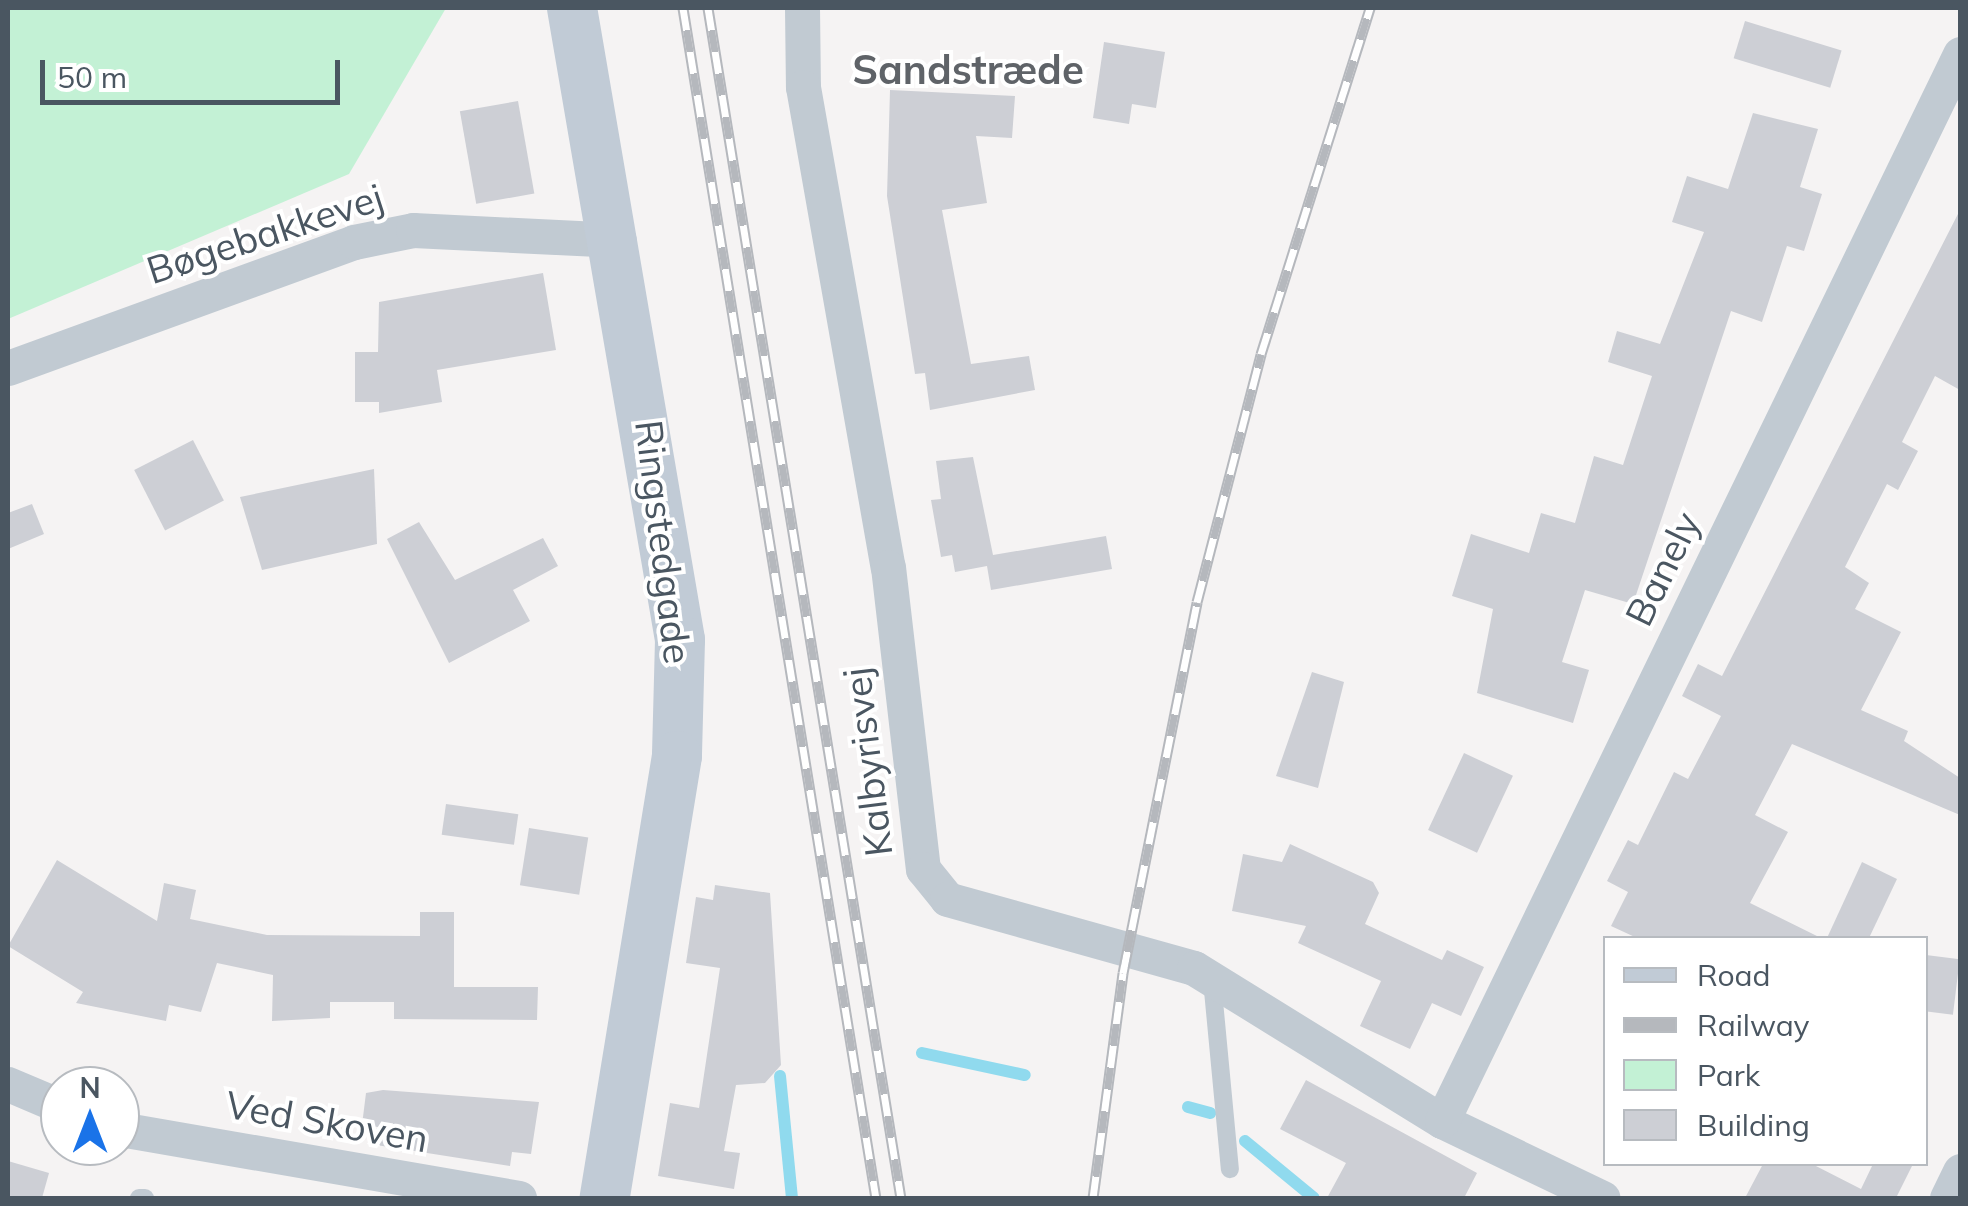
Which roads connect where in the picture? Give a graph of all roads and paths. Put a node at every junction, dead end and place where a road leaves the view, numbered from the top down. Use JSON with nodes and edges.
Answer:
{"nodes":[{"id":1,"x":572,"y":8,"type":"edge"},
{"id":2,"x":802,"y":8,"type":"edge"},
{"id":3,"x":1960,"y":54,"type":"edge"},
{"id":4,"x":619,"y":240,"type":"junction"},
{"id":5,"x":8,"y":368,"type":"edge"},
{"id":6,"x":1212,"y":979,"type":"junction"},
{"id":7,"x":8,"y":1084,"type":"edge"},
{"id":8,"x":40,"y":1098,"type":"edge"},
{"id":9,"x":1442,"y":1120,"type":"junction"},
{"id":10,"x":140,"y":1132,"type":"edge"},
{"id":11,"x":1230,"y":1168,"type":"dead end"},
{"id":12,"x":1960,"y":1171,"type":"edge"},
{"id":13,"x":519,"y":1198,"type":"edge"},
{"id":14,"x":605,"y":1198,"type":"edge"},
{"id":15,"x":1604,"y":1198,"type":"edge"},
{"id":16,"x":1947,"y":1198,"type":"edge"}],
"edges":[{"from":1,"to":4,"type":"street","name":"Ringstedgade"},
{"from":2,"to":6,"type":"street","name":"Kalbyrisvej"},
{"from":3,"to":9,"type":"street","name":"Banely"},
{"from":4,"to":5,"type":"street","name":"Bøgebakkevej"},
{"from":4,"to":14,"type":"street","name":"Ringstedgade"},
{"from":6,"to":9,"type":"street","name":"Kalbyrisvej"},
{"from":6,"to":11,"type":"lane"},
{"from":7,"to":8,"type":"street"},
{"from":9,"to":15,"type":"street","name":"Kalbyrisvej"},
{"from":10,"to":13,"type":"street","name":"Ved Skoven"},
{"from":12,"to":16,"type":"street"}]}
